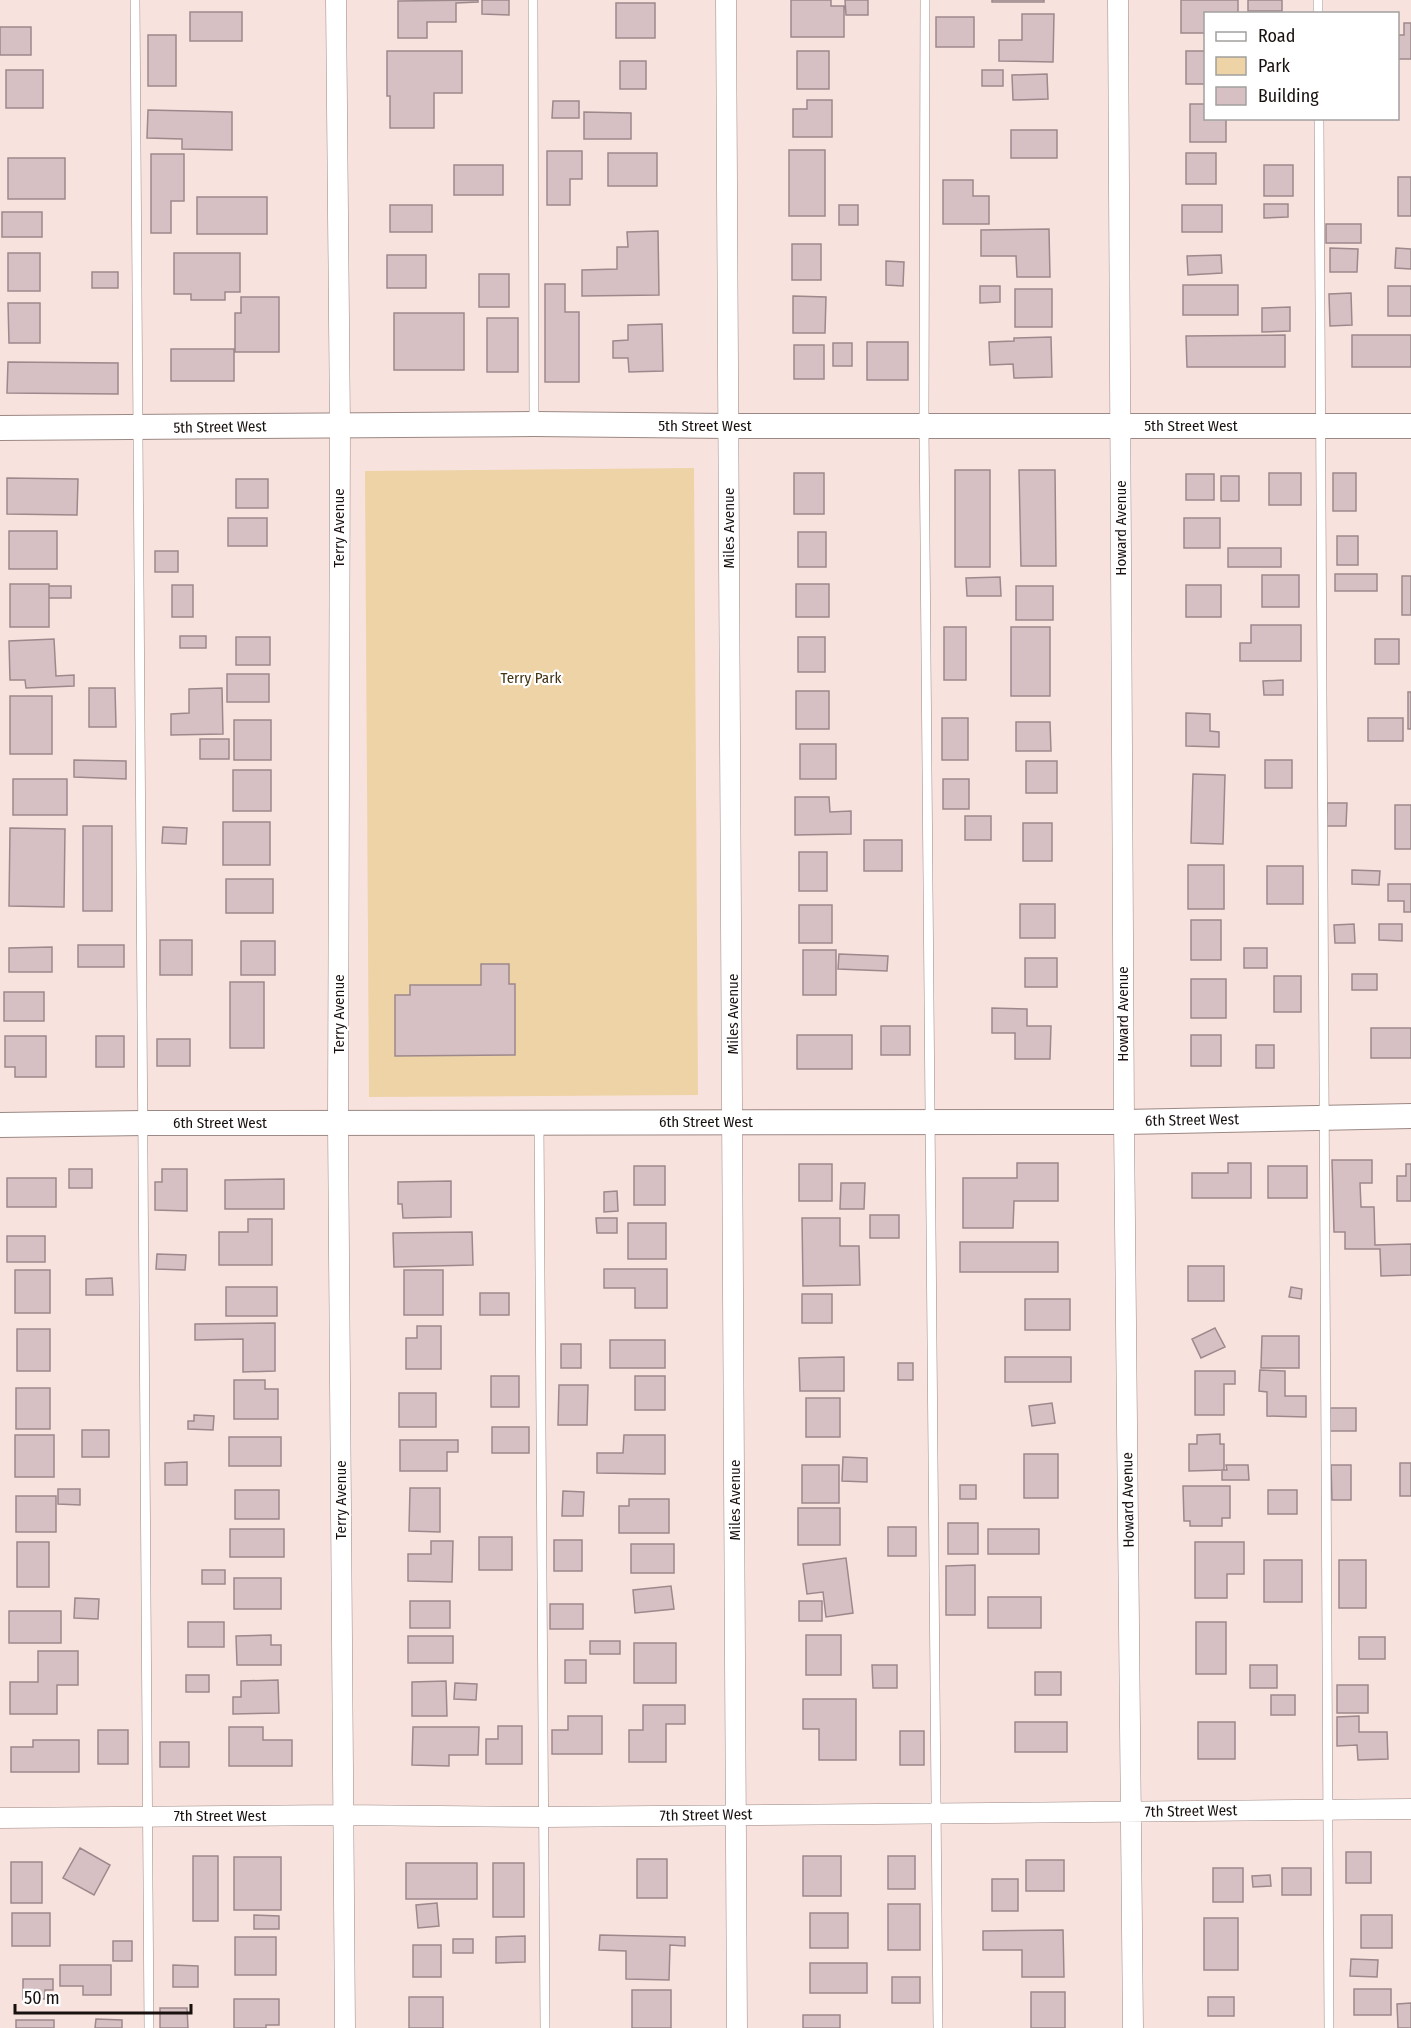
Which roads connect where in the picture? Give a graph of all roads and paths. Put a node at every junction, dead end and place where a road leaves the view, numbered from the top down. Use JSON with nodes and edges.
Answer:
{"nodes":[{"id":1,"x":135,"y":0,"type":"edge"},
{"id":2,"x":336,"y":0,"type":"edge"},
{"id":3,"x":533,"y":0,"type":"edge"},
{"id":4,"x":726,"y":0,"type":"edge"},
{"id":5,"x":925,"y":0,"type":"edge"},
{"id":6,"x":1118,"y":0,"type":"edge"},
{"id":7,"x":1319,"y":120,"type":"edge"},
{"id":8,"x":534,"y":424,"type":"junction"},
{"id":9,"x":1322,"y":425,"type":"junction"},
{"id":10,"x":340,"y":426,"type":"junction"},
{"id":11,"x":728,"y":426,"type":"junction"},
{"id":12,"x":924,"y":426,"type":"junction"},
{"id":13,"x":1121,"y":426,"type":"junction"},
{"id":14,"x":1411,"y":426,"type":"edge"},
{"id":15,"x":0,"y":428,"type":"edge"},
{"id":16,"x":138,"y":428,"type":"junction"},
{"id":17,"x":1411,"y":1116,"type":"edge"},
{"id":18,"x":1325,"y":1118,"type":"junction"},
{"id":19,"x":930,"y":1121,"type":"junction"},
{"id":20,"x":734,"y":1122,"type":"junction"},
{"id":21,"x":1124,"y":1122,"type":"junction"},
{"id":22,"x":144,"y":1123,"type":"junction"},
{"id":23,"x":338,"y":1123,"type":"junction"},
{"id":24,"x":539,"y":1123,"type":"junction"},
{"id":25,"x":0,"y":1125,"type":"edge"},
{"id":26,"x":1328,"y":1809,"type":"junction"},
{"id":27,"x":1411,"y":1809,"type":"edge"},
{"id":28,"x":1131,"y":1812,"type":"junction"},
{"id":29,"x":937,"y":1813,"type":"junction"},
{"id":30,"x":737,"y":1814,"type":"junction"},
{"id":31,"x":344,"y":1815,"type":"junction"},
{"id":32,"x":148,"y":1816,"type":"junction"},
{"id":33,"x":544,"y":1817,"type":"junction"},
{"id":34,"x":0,"y":1818,"type":"edge"},
{"id":35,"x":149,"y":2028,"type":"edge"},
{"id":36,"x":345,"y":2028,"type":"edge"},
{"id":37,"x":545,"y":2028,"type":"edge"},
{"id":38,"x":737,"y":2028,"type":"edge"},
{"id":39,"x":938,"y":2028,"type":"edge"},
{"id":40,"x":1133,"y":2028,"type":"edge"},
{"id":41,"x":1329,"y":2028,"type":"edge"}],
"edges":[{"from":1,"to":16,"type":"lane"},
{"from":2,"to":10,"type":"street","name":"Terry Avenue"},
{"from":3,"to":8,"type":"lane"},
{"from":4,"to":11,"type":"street","name":"Miles Avenue"},
{"from":5,"to":12,"type":"lane"},
{"from":6,"to":13,"type":"street","name":"Howard Avenue"},
{"from":7,"to":9,"type":"lane"},
{"from":8,"to":10,"type":"street","name":"5th Street West"},
{"from":8,"to":11,"type":"street","name":"5th Street West"},
{"from":9,"to":13,"type":"street","name":"5th Street West"},
{"from":9,"to":14,"type":"street","name":"5th Street West"},
{"from":9,"to":18,"type":"lane"},
{"from":10,"to":16,"type":"street","name":"5th Street West"},
{"from":10,"to":23,"type":"street","name":"Terry Avenue"},
{"from":11,"to":12,"type":"street","name":"5th Street West"},
{"from":11,"to":20,"type":"street","name":"Miles Avenue"},
{"from":12,"to":13,"type":"street","name":"5th Street West"},
{"from":12,"to":19,"type":"lane"},
{"from":13,"to":21,"type":"street","name":"Howard Avenue"},
{"from":15,"to":16,"type":"street","name":"5th Street West"},
{"from":16,"to":22,"type":"lane"},
{"from":17,"to":18,"type":"street","name":"6th Street West"},
{"from":18,"to":21,"type":"street","name":"6th Street West"},
{"from":18,"to":26,"type":"lane"},
{"from":19,"to":20,"type":"street","name":"6th Street West"},
{"from":19,"to":21,"type":"street","name":"6th Street West"},
{"from":19,"to":29,"type":"lane"},
{"from":20,"to":24,"type":"street","name":"6th Street West"},
{"from":20,"to":30,"type":"street","name":"Miles Avenue"},
{"from":21,"to":28,"type":"street","name":"Howard Avenue"},
{"from":22,"to":23,"type":"street","name":"6th Street West"},
{"from":22,"to":25,"type":"street","name":"6th Street West"},
{"from":22,"to":32,"type":"lane"},
{"from":23,"to":24,"type":"street","name":"6th Street West"},
{"from":23,"to":31,"type":"street","name":"Terry Avenue"},
{"from":24,"to":33,"type":"lane"},
{"from":26,"to":27,"type":"street","name":"7th Street West"},
{"from":26,"to":28,"type":"street","name":"7th Street West"},
{"from":26,"to":41,"type":"lane"},
{"from":28,"to":29,"type":"street","name":"7th Street West"},
{"from":28,"to":40,"type":"street","name":"Howard Avenue"},
{"from":29,"to":30,"type":"street","name":"7th Street West"},
{"from":29,"to":39,"type":"lane"},
{"from":30,"to":33,"type":"street","name":"7th Street West"},
{"from":30,"to":38,"type":"street","name":"Miles Avenue"},
{"from":31,"to":32,"type":"street","name":"7th Street West"},
{"from":31,"to":33,"type":"street","name":"7th Street West"},
{"from":31,"to":36,"type":"street","name":"Terry Avenue"},
{"from":32,"to":34,"type":"street","name":"7th Street West"},
{"from":32,"to":35,"type":"lane"},
{"from":33,"to":37,"type":"lane"}]}
